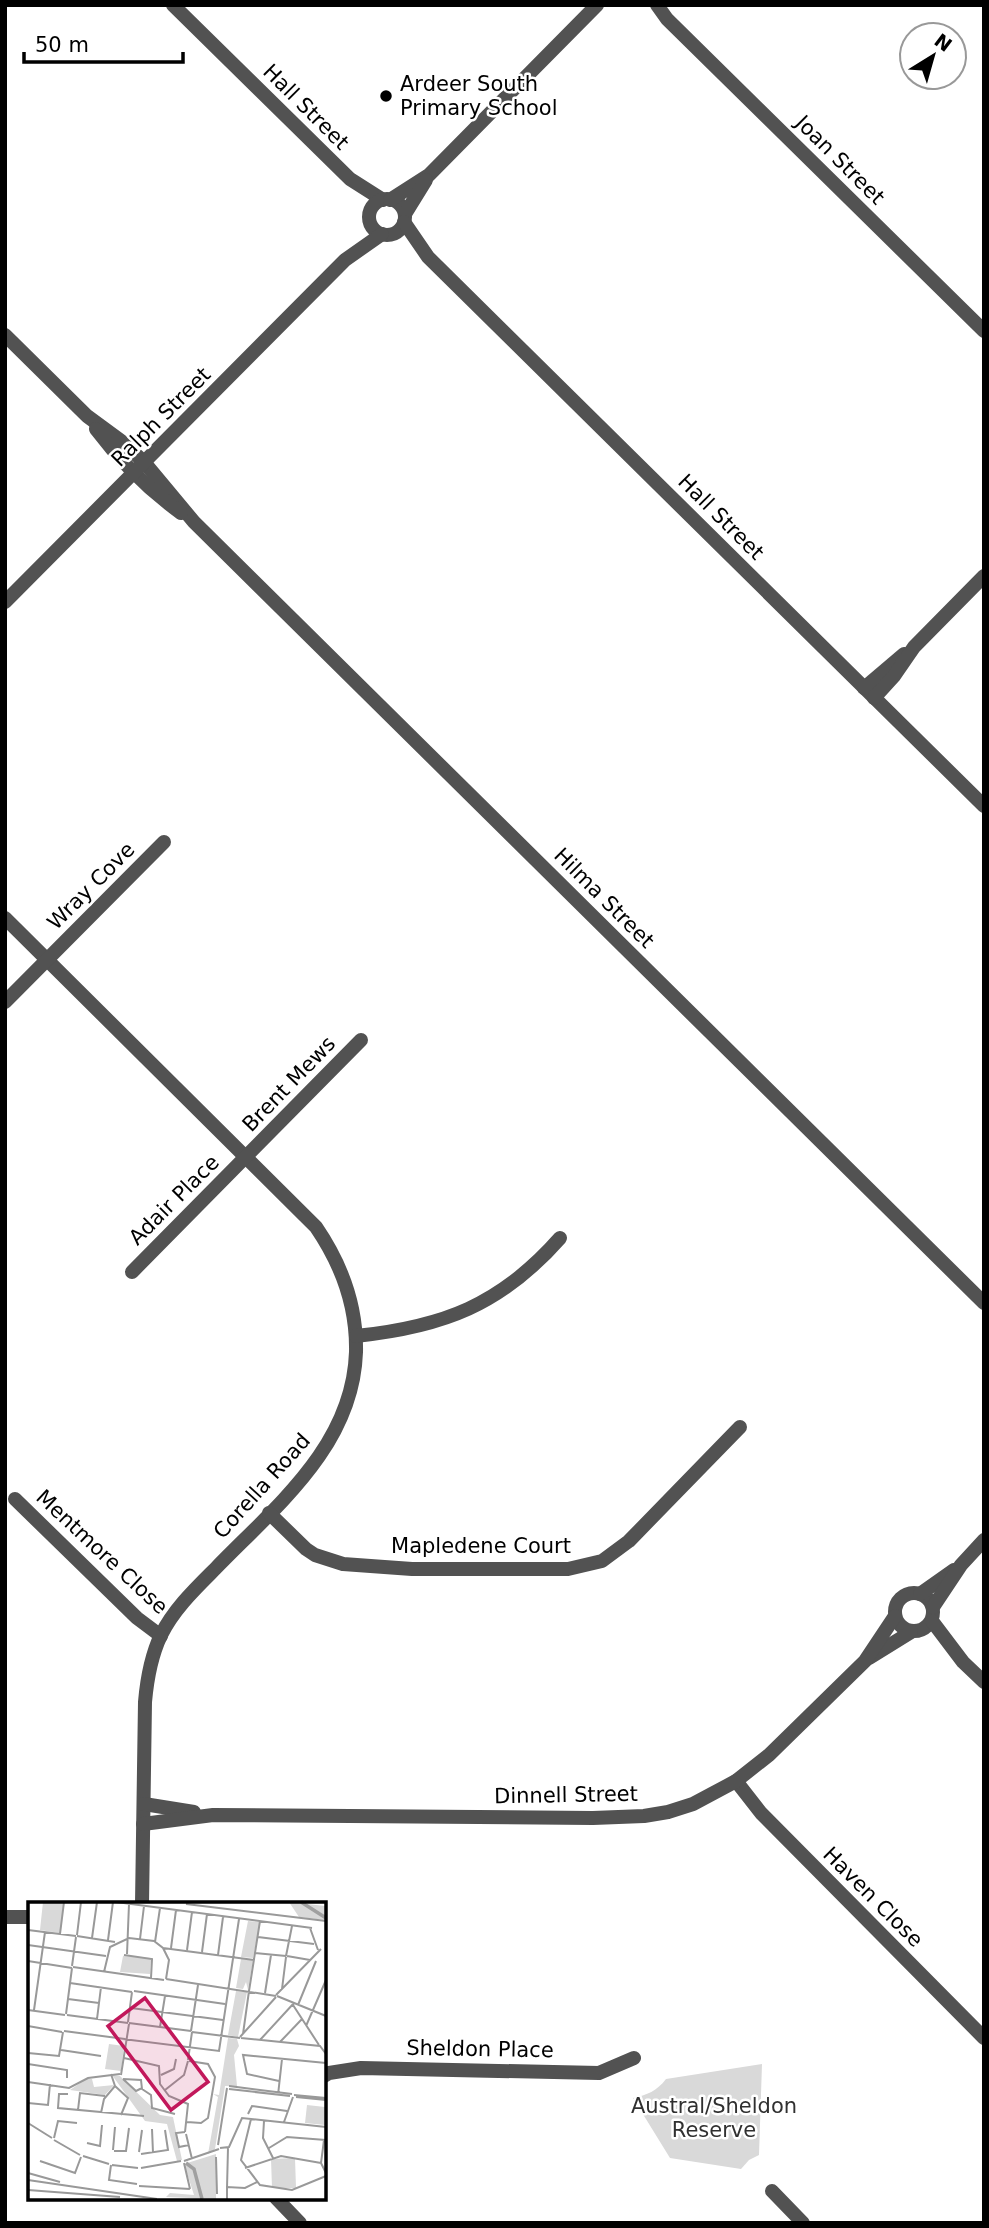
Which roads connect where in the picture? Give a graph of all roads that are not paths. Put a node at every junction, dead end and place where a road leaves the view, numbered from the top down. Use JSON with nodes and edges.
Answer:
{"nodes":[{"id":1,"x":173,"y":5,"type":"edge"},
{"id":2,"x":597,"y":5,"type":"edge"},
{"id":3,"x":646,"y":5,"type":"edge"},
{"id":4,"x":657,"y":5,"type":"edge"},
{"id":5,"x":667,"y":19,"type":"junction"},
{"id":6,"x":429,"y":175,"type":"junction"},
{"id":7,"x":350,"y":179,"type":"junction"},
{"id":8,"x":386,"y":200,"type":"junction"},
{"id":9,"x":370,"y":217,"type":"junction"},
{"id":10,"x":405,"y":218,"type":"junction"},
{"id":11,"x":388,"y":234,"type":"junction"},
{"id":12,"x":428,"y":257,"type":"junction"},
{"id":13,"x":345,"y":260,"type":"junction"},
{"id":14,"x":984,"y":331,"type":"edge"},
{"id":15,"x":5,"y":335,"type":"edge"},
{"id":16,"x":87,"y":416,"type":"junction"},
{"id":17,"x":144,"y":462,"type":"junction"},
{"id":18,"x":134,"y":473,"type":"junction"},
{"id":19,"x":194,"y":522,"type":"junction"},
{"id":20,"x":984,"y":576,"type":"edge"},
{"id":21,"x":5,"y":602,"type":"edge"},
{"id":22,"x":869,"y":693,"type":"junction"},
{"id":23,"x":984,"y":806,"type":"edge"},
{"id":24,"x":164,"y":842,"type":"dead end"},
{"id":25,"x":5,"y":918,"type":"edge"},
{"id":26,"x":47,"y":960,"type":"junction"},
{"id":27,"x":5,"y":1002,"type":"edge"},
{"id":28,"x":361,"y":1040,"type":"dead end"},
{"id":29,"x":246,"y":1157,"type":"junction"},
{"id":30,"x":561,"y":1238,"type":"dead end"},
{"id":31,"x":132,"y":1272,"type":"dead end"},
{"id":32,"x":984,"y":1303,"type":"edge"},
{"id":33,"x":356,"y":1336,"type":"junction"},
{"id":34,"x":740,"y":1427,"type":"dead end"},
{"id":35,"x":15,"y":1499,"type":"dead end"},
{"id":36,"x":269,"y":1513,"type":"junction"},
{"id":37,"x":984,"y":1540,"type":"edge"},
{"id":38,"x":961,"y":1565,"type":"junction"},
{"id":39,"x":920,"y":1594,"type":"junction"},
{"id":40,"x":895,"y":1616,"type":"junction"},
{"id":41,"x":925,"y":1622,"type":"junction"},
{"id":42,"x":161,"y":1636,"type":"junction"},
{"id":43,"x":865,"y":1661,"type":"junction"},
{"id":44,"x":984,"y":1682,"type":"edge"},
{"id":45,"x":736,"y":1781,"type":"junction"},
{"id":46,"x":144,"y":1804,"type":"junction"},
{"id":47,"x":213,"y":1815,"type":"junction"},
{"id":48,"x":143,"y":1824,"type":"junction"},
{"id":49,"x":142,"y":1902,"type":"edge"},
{"id":50,"x":5,"y":1917,"type":"edge"},
{"id":51,"x":28,"y":1917,"type":"edge"},
{"id":52,"x":984,"y":2038,"type":"edge"},
{"id":53,"x":634,"y":2058,"type":"dead end"},
{"id":54,"x":326,"y":2075,"type":"edge"},
{"id":55,"x":772,"y":2191,"type":"dead end"},
{"id":56,"x":278,"y":2200,"type":"edge"},
{"id":57,"x":300,"y":2223,"type":"edge"},
{"id":58,"x":803,"y":2223,"type":"edge"}],
"edges":[{"from":1,"to":7,"type":"street","name":"Hall Street"},
{"from":2,"to":6,"type":"street"},
{"from":3,"to":5,"type":"street","name":"Joan Street"},
{"from":4,"to":5,"type":"street","name":"Joan Street"},
{"from":5,"to":14,"type":"street","name":"Joan Street"},
{"from":6,"to":8,"type":"street"},
{"from":6,"to":10,"type":"street"},
{"from":7,"to":8,"type":"street","name":"Hall Street"},
{"from":7,"to":9,"type":"street","name":"Hall Street"},
{"from":8,"to":9,"type":"street"},
{"from":8,"to":10,"type":"street"},
{"from":9,"to":11,"type":"street"},
{"from":9,"to":13,"type":"street","name":"Ralph Street"},
{"from":10,"to":11,"type":"street"},
{"from":10,"to":12,"type":"street","name":"Hall Street"},
{"from":11,"to":12,"type":"street","name":"Hall Street"},
{"from":11,"to":13,"type":"street","name":"Ralph Street"},
{"from":12,"to":22,"type":"street","name":"Hall Street"},
{"from":13,"to":17,"type":"street","name":"Ralph Street"},
{"from":15,"to":16,"type":"street","name":"Hilma Street"},
{"from":16,"to":17,"type":"street","name":"Hilma Street"},
{"from":16,"to":18,"type":"street","name":"Hilma Street"},
{"from":17,"to":18,"type":"street","name":"Ralph Street"},
{"from":17,"to":19,"type":"street","name":"Hilma Street"},
{"from":18,"to":19,"type":"street","name":"Hilma Street"},
{"from":18,"to":21,"type":"street","name":"Ralph Street"},
{"from":19,"to":32,"type":"street","name":"Hilma Street"},
{"from":20,"to":22,"type":"street"},
{"from":22,"to":23,"type":"street","name":"Hall Street"},
{"from":24,"to":26,"type":"street","name":"Wray Cove"},
{"from":25,"to":26,"type":"street","name":"Corella Road"},
{"from":26,"to":27,"type":"street","name":"Wray Cove"},
{"from":26,"to":29,"type":"street","name":"Corella Road"},
{"from":28,"to":29,"type":"street","name":"Brent Mews"},
{"from":29,"to":31,"type":"street","name":"Adair Place"},
{"from":29,"to":33,"type":"street","name":"Corella Road"},
{"from":30,"to":33,"type":"street"},
{"from":33,"to":36,"type":"street","name":"Corella Road"},
{"from":34,"to":36,"type":"street","name":"Mapledene Court"},
{"from":35,"to":42,"type":"street","name":"Mentmore Close"},
{"from":36,"to":42,"type":"street","name":"Corella Road"},
{"from":37,"to":38,"type":"street","name":"Dinnell Street"},
{"from":38,"to":39,"type":"street","name":"Dinnell Street"},
{"from":38,"to":41,"type":"street","name":"Dinnell Street"},
{"from":39,"to":40,"type":"street"},
{"from":39,"to":41,"type":"street"},
{"from":40,"to":41,"type":"street"},
{"from":40,"to":43,"type":"street","name":"Dinnell Street"},
{"from":41,"to":43,"type":"street","name":"Dinnell Street"},
{"from":41,"to":44,"type":"street"},
{"from":42,"to":46,"type":"street","name":"Corella Road"},
{"from":43,"to":45,"type":"street","name":"Dinnell Street"},
{"from":45,"to":47,"type":"street","name":"Dinnell Street"},
{"from":45,"to":52,"type":"street","name":"Haven Close"},
{"from":46,"to":47,"type":"street","name":"Dinnell Street"},
{"from":46,"to":48,"type":"street","name":"Corella Road"},
{"from":47,"to":48,"type":"street","name":"Dinnell Street"},
{"from":48,"to":49,"type":"street","name":"Corella Road"},
{"from":50,"to":51,"type":"street"},
{"from":53,"to":54,"type":"street","name":"Sheldon Place"},
{"from":55,"to":58,"type":"street"},
{"from":56,"to":57,"type":"street"}]}
